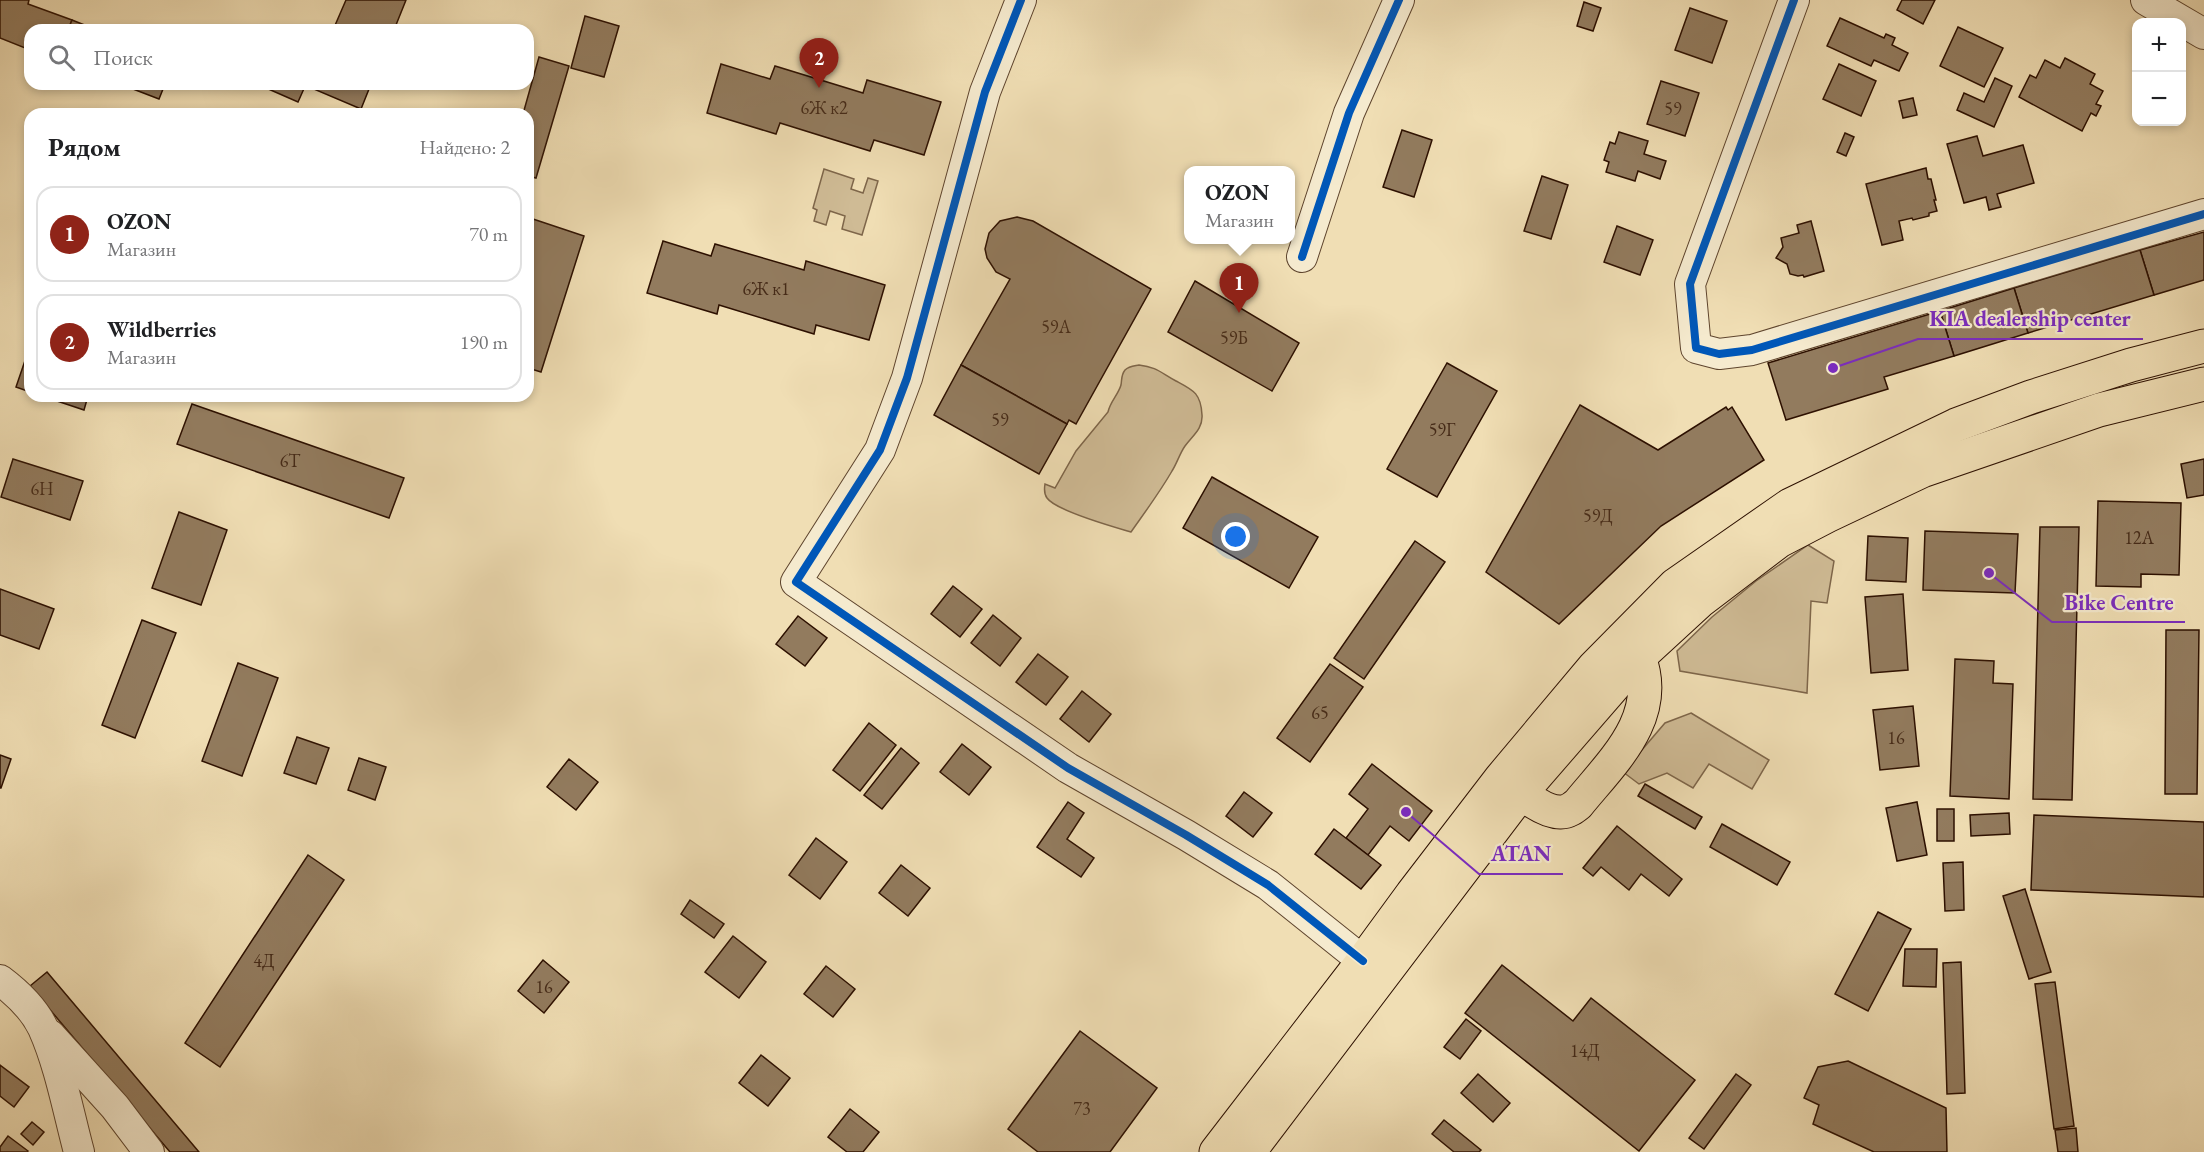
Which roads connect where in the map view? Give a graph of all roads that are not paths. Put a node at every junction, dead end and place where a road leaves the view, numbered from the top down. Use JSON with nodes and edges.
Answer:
{"nodes":[{"id":1,"x":1021,"y":0,"type":"edge"},
{"id":2,"x":1400,"y":0,"type":"edge"},
{"id":3,"x":1794,"y":0,"type":"edge"},
{"id":4,"x":2146,"y":0,"type":"edge"},
{"id":5,"x":2204,"y":34,"type":"edge"},
{"id":6,"x":2204,"y":214,"type":"edge"},
{"id":7,"x":1302,"y":257,"type":"dead end"},
{"id":8,"x":2204,"y":346,"type":"edge"},
{"id":9,"x":2204,"y":384,"type":"edge"},
{"id":10,"x":1639,"y":657,"type":"junction"},
{"id":11,"x":1511,"y":786,"type":"junction"},
{"id":12,"x":1363,"y":962,"type":"junction"},
{"id":13,"x":0,"y":980,"type":"edge"},
{"id":14,"x":42,"y":1026,"type":"junction"},
{"id":15,"x":79,"y":1152,"type":"edge"},
{"id":16,"x":148,"y":1152,"type":"edge"},
{"id":17,"x":1215,"y":1152,"type":"edge"},
{"id":18,"x":1249,"y":1152,"type":"edge"}],
"edges":[{"from":1,"to":12,"type":"street"},
{"from":2,"to":7,"type":"street"},
{"from":3,"to":6,"type":"street"},
{"from":4,"to":5,"type":"street"},
{"from":8,"to":11,"type":"main road"},
{"from":9,"to":10,"type":"main road"},
{"from":10,"to":11,"type":"main road"},
{"from":10,"to":11,"type":"main road"},
{"from":11,"to":12,"type":"main road"},
{"from":11,"to":18,"type":"main road"},
{"from":12,"to":17,"type":"main road"},
{"from":13,"to":14,"type":"street"},
{"from":14,"to":15,"type":"street"},
{"from":14,"to":16,"type":"street"}]}
